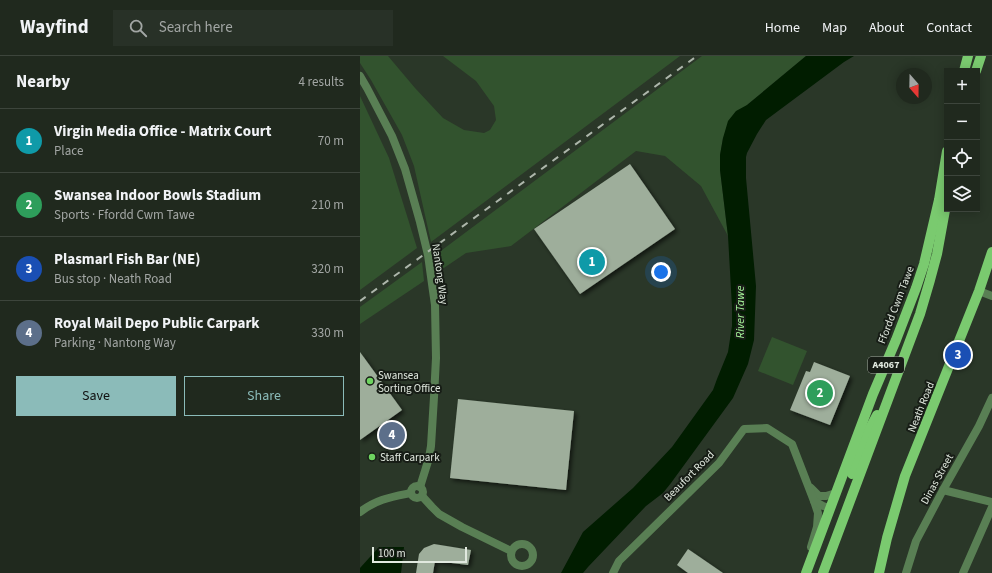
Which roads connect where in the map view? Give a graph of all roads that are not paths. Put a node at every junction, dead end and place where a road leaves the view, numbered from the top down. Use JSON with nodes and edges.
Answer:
{"nodes":[{"id":1,"x":968,"y":56,"type":"edge"},
{"id":2,"x":981,"y":56,"type":"edge"},
{"id":3,"x":965,"y":68,"type":"edge"},
{"id":4,"x":977,"y":68,"type":"edge"},
{"id":5,"x":360,"y":76,"type":"edge"},
{"id":6,"x":944,"y":169,"type":"edge"},
{"id":7,"x":945,"y":212,"type":"edge"},
{"id":8,"x":992,"y":252,"type":"edge"},
{"id":9,"x":979,"y":291,"type":"junction"},
{"id":10,"x":992,"y":296,"type":"edge"},
{"id":11,"x":894,"y":386,"type":"junction"},
{"id":12,"x":992,"y":398,"type":"edge"},
{"id":13,"x":808,"y":486,"type":"junction"},
{"id":14,"x":420,"y":487,"type":"junction"},
{"id":15,"x":943,"y":490,"type":"junction"},
{"id":16,"x":411,"y":492,"type":"junction"},
{"id":17,"x":836,"y":493,"type":"junction"},
{"id":18,"x":422,"y":496,"type":"junction"},
{"id":19,"x":814,"y":501,"type":"junction"},
{"id":20,"x":992,"y":502,"type":"edge"},
{"id":21,"x":992,"y":507,"type":"edge"},
{"id":22,"x":830,"y":508,"type":"junction"},
{"id":23,"x":360,"y":512,"type":"edge"},
{"id":24,"x":511,"y":551,"type":"dead end"},
{"id":25,"x":613,"y":573,"type":"edge"},
{"id":26,"x":805,"y":573,"type":"edge"},
{"id":27,"x":823,"y":573,"type":"edge"},
{"id":28,"x":879,"y":573,"type":"edge"},
{"id":29,"x":906,"y":573,"type":"edge"},
{"id":30,"x":963,"y":573,"type":"edge"}],
"edges":[{"from":1,"to":3,"type":"main road"},
{"from":2,"to":4,"type":"main road"},
{"from":5,"to":14,"type":"street","name":"Nantong Way"},
{"from":6,"to":17,"type":"main road","name":"Ffordd Cwm Tawe","number":"A4067"},
{"from":7,"to":11,"type":"main road","name":"Ffordd Cwm Tawe","number":"A4067"},
{"from":8,"to":9,"type":"main road","name":"Neath Road"},
{"from":9,"to":10,"type":"street"},
{"from":9,"to":28,"type":"main road","name":"Neath Road"},
{"from":11,"to":22,"type":"main road"},
{"from":11,"to":27,"type":"main road","name":"Ffordd Cwm Tawe","number":"A4067"},
{"from":12,"to":15,"type":"street","name":"Dinas Street"},
{"from":13,"to":17,"type":"street"},
{"from":13,"to":19,"type":"street","name":"Beaufort Road"},
{"from":13,"to":25,"type":"street","name":"Beaufort Road"},
{"from":14,"to":16,"type":"street"},
{"from":14,"to":18,"type":"street","name":"Nantong Way"},
{"from":15,"to":20,"type":"street"},
{"from":15,"to":29,"type":"street","name":"Dinas Street"},
{"from":16,"to":18,"type":"street"},
{"from":16,"to":23,"type":"street"},
{"from":17,"to":22,"type":"main road","name":"Ffordd Cwm Tawe","number":"A4067"},
{"from":18,"to":24,"type":"street"},
{"from":19,"to":22,"type":"street"},
{"from":19,"to":26,"type":"street","name":"Beaufort Road"},
{"from":21,"to":30,"type":"street"},
{"from":22,"to":26,"type":"main road","name":"Ffordd Cwm Tawe","number":"A4067"}]}
